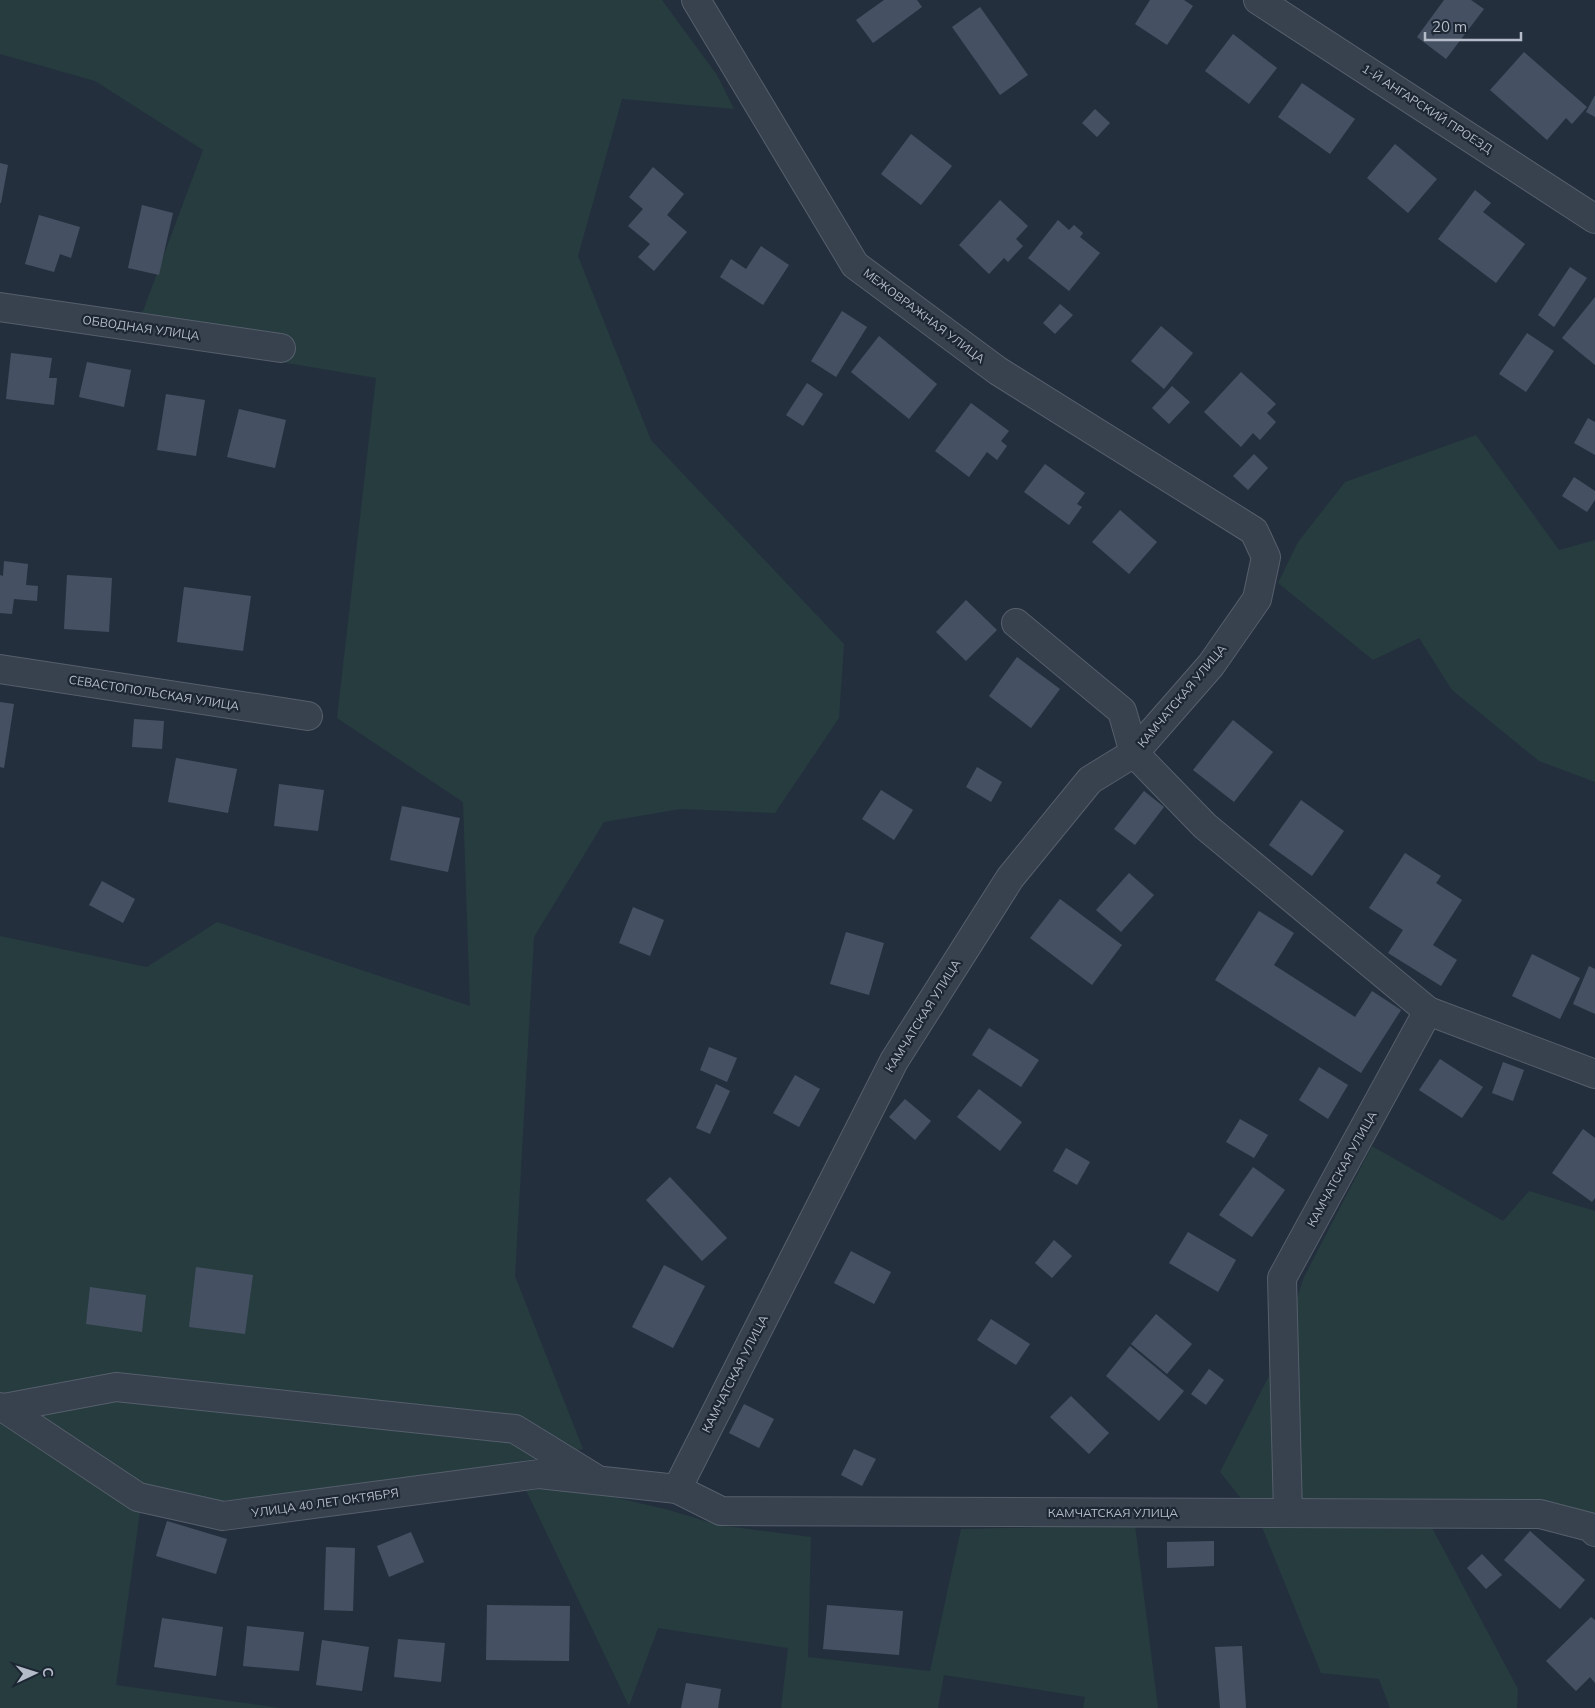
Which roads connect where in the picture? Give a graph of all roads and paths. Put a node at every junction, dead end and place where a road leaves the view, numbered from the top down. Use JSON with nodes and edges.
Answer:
{"nodes":[{"id":1,"x":696,"y":0,"type":"edge"},
{"id":2,"x":1258,"y":0,"type":"edge"},
{"id":3,"x":1593,"y":212,"type":"edge"},
{"id":4,"x":0,"y":307,"type":"edge"},
{"id":5,"x":281,"y":348,"type":"dead end"},
{"id":6,"x":1254,"y":531,"type":"joint"},
{"id":7,"x":1016,"y":623,"type":"dead end"},
{"id":8,"x":0,"y":669,"type":"edge"},
{"id":9,"x":308,"y":716,"type":"dead end"},
{"id":10,"x":1134,"y":753,"type":"junction"},
{"id":11,"x":1428,"y":1011,"type":"junction"},
{"id":12,"x":1595,"y":1074,"type":"edge"},
{"id":13,"x":2,"y":1408,"type":"edge"},
{"id":14,"x":599,"y":1480,"type":"junction"},
{"id":15,"x":677,"y":1489,"type":"junction"},
{"id":16,"x":1288,"y":1513,"type":"junction"},
{"id":17,"x":1595,"y":1532,"type":"edge"}],
"edges":[{"from":1,"to":6,"type":"street","name":"МЕЖОВРАЖНАЯ УЛИЦА"},
{"from":2,"to":3,"type":"street","name":"1-Й АНГАРСКИЙ ПРОЕЗД"},
{"from":4,"to":5,"type":"street","name":"ОБВОДНАЯ УЛИЦА"},
{"from":6,"to":10,"type":"street","name":"КАМЧАТСКАЯ УЛИЦА"},
{"from":7,"to":10,"type":"street"},
{"from":8,"to":9,"type":"street","name":"СЕВАСТОПОЛЬСКАЯ УЛИЦА"},
{"from":10,"to":11,"type":"street","name":"КАМЧАТСКАЯ УЛИЦА"},
{"from":10,"to":15,"type":"street","name":"КАМЧАТСКАЯ УЛИЦА"},
{"from":11,"to":12,"type":"street","name":"КАМЧАТСКАЯ УЛИЦА"},
{"from":11,"to":16,"type":"street","name":"КАМЧАТСКАЯ УЛИЦА"},
{"from":13,"to":14,"type":"street"},
{"from":13,"to":14,"type":"street","name":"УЛИЦА 40 ЛЕТ ОКТЯБРЯ"},
{"from":14,"to":15,"type":"street","name":"УЛИЦА 40 ЛЕТ ОКТЯБРЯ"},
{"from":15,"to":16,"type":"street","name":"КАМЧАТСКАЯ УЛИЦА"},
{"from":16,"to":17,"type":"street","name":"КАМЧАТСКАЯ УЛИЦА"}]}
